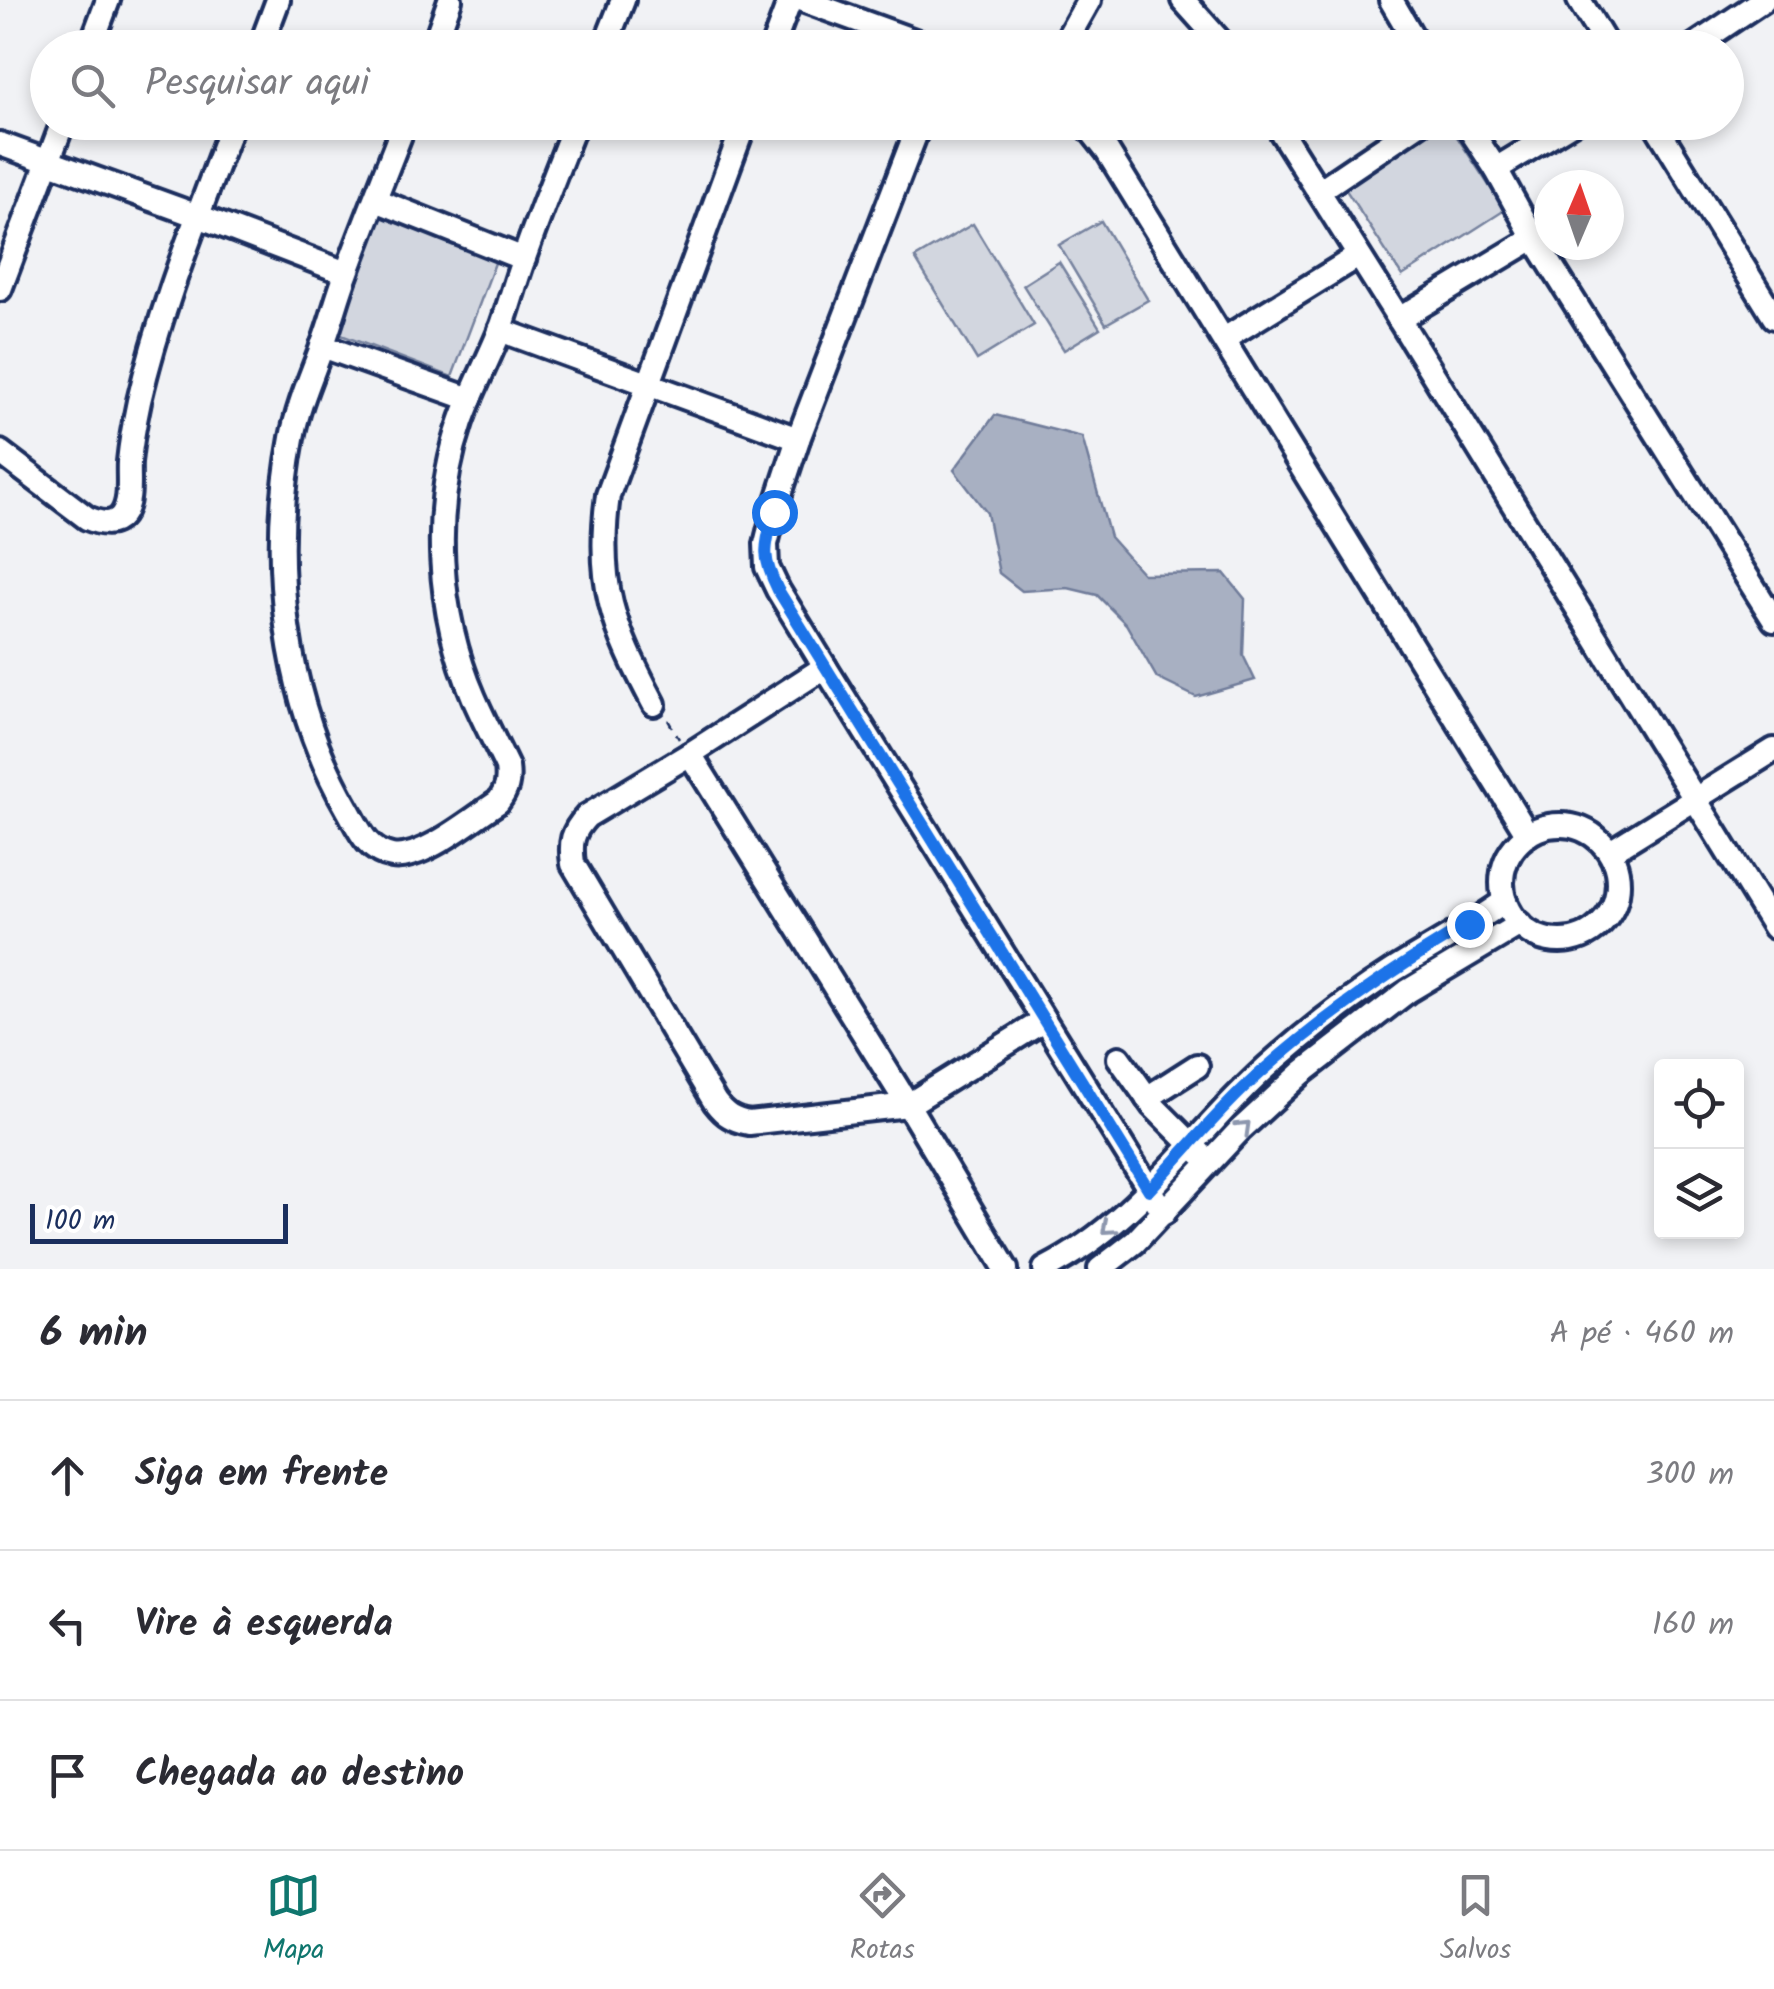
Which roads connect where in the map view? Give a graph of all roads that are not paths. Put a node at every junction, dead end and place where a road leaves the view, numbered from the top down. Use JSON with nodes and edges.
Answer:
{"nodes":[{"id":1,"x":108,"y":0,"type":"edge"},
{"id":2,"x":278,"y":0,"type":"edge"},
{"id":3,"x":450,"y":0,"type":"edge"},
{"id":4,"x":622,"y":0,"type":"edge"},
{"id":5,"x":790,"y":0,"type":"edge"},
{"id":6,"x":802,"y":0,"type":"edge"},
{"id":7,"x":1090,"y":0,"type":"edge"},
{"id":8,"x":1183,"y":0,"type":"edge"},
{"id":9,"x":1391,"y":0,"type":"edge"},
{"id":10,"x":1579,"y":0,"type":"edge"},
{"id":11,"x":1764,"y":0,"type":"edge"},
{"id":12,"x":1774,"y":15,"type":"edge"},
{"id":13,"x":97,"y":30,"type":"edge"},
{"id":14,"x":267,"y":30,"type":"edge"},
{"id":15,"x":439,"y":30,"type":"edge"},
{"id":16,"x":611,"y":30,"type":"edge"},
{"id":17,"x":779,"y":30,"type":"edge"},
{"id":18,"x":884,"y":30,"type":"edge"},
{"id":19,"x":1072,"y":30,"type":"edge"},
{"id":20,"x":1210,"y":30,"type":"edge"},
{"id":21,"x":1408,"y":30,"type":"edge"},
{"id":22,"x":1597,"y":30,"type":"edge"},
{"id":23,"x":1718,"y":30,"type":"edge"},
{"id":24,"x":56,"y":140,"type":"edge"},
{"id":25,"x":226,"y":140,"type":"edge"},
{"id":26,"x":398,"y":140,"type":"edge"},
{"id":27,"x":569,"y":140,"type":"edge"},
{"id":28,"x":738,"y":140,"type":"edge"},
{"id":29,"x":913,"y":140,"type":"edge"},
{"id":30,"x":1097,"y":140,"type":"edge"},
{"id":31,"x":1285,"y":140,"type":"edge"},
{"id":32,"x":1394,"y":140,"type":"edge"},
{"id":33,"x":1477,"y":140,"type":"edge"},
{"id":34,"x":1544,"y":140,"type":"edge"},
{"id":35,"x":1665,"y":140,"type":"edge"},
{"id":36,"x":0,"y":144,"type":"edge"},
{"id":37,"x":48,"y":162,"type":"junction"},
{"id":38,"x":1496,"y":169,"type":"junction"},
{"id":39,"x":1318,"y":191,"type":"junction"},
{"id":40,"x":376,"y":200,"type":"junction"},
{"id":41,"x":198,"y":216,"type":"junction"},
{"id":42,"x":1534,"y":238,"type":"joint"},
{"id":43,"x":1358,"y":256,"type":"junction"},
{"id":44,"x":524,"y":258,"type":"junction"},
{"id":45,"x":1548,"y":260,"type":"edge"},
{"id":46,"x":346,"y":274,"type":"junction"},
{"id":47,"x":0,"y":290,"type":"edge"},
{"id":48,"x":1774,"y":316,"type":"edge"},
{"id":49,"x":1399,"y":319,"type":"junction"},
{"id":50,"x":500,"y":330,"type":"junction"},
{"id":51,"x":1224,"y":339,"type":"junction"},
{"id":52,"x":322,"y":346,"type":"junction"},
{"id":53,"x":649,"y":386,"type":"junction"},
{"id":54,"x":470,"y":399,"type":"junction"},
{"id":55,"x":798,"y":439,"type":"junction"},
{"id":56,"x":0,"y":452,"type":"edge"},
{"id":57,"x":1774,"y":620,"type":"edge"},
{"id":58,"x":825,"y":667,"type":"junction"},
{"id":59,"x":654,"y":704,"type":"road end"},
{"id":60,"x":1774,"y":750,"type":"edge"},
{"id":61,"x":690,"y":754,"type":"junction"},
{"id":62,"x":1695,"y":800,"type":"junction"},
{"id":63,"x":1528,"y":835,"type":"junction"},
{"id":64,"x":1610,"y":852,"type":"junction"},
{"id":65,"x":1504,"y":900,"type":"junction"},
{"id":66,"x":1520,"y":924,"type":"junction"},
{"id":67,"x":1774,"y":927,"type":"edge"},
{"id":68,"x":1043,"y":1021,"type":"junction"},
{"id":69,"x":1118,"y":1058,"type":"dead end"},
{"id":70,"x":1197,"y":1066,"type":"dead end"},
{"id":71,"x":1147,"y":1098,"type":"junction"},
{"id":72,"x":908,"y":1105,"type":"junction"},
{"id":73,"x":1190,"y":1145,"type":"junction"},
{"id":74,"x":1211,"y":1162,"type":"junction"},
{"id":75,"x":1149,"y":1190,"type":"junction"},
{"id":76,"x":1164,"y":1213,"type":"junction"},
{"id":77,"x":1006,"y":1269,"type":"edge"},
{"id":78,"x":1045,"y":1269,"type":"edge"},
{"id":79,"x":1100,"y":1269,"type":"edge"}],
"edges":[{"from":1,"to":13,"type":"street"},
{"from":2,"to":14,"type":"street"},
{"from":3,"to":15,"type":"street"},
{"from":4,"to":16,"type":"street"},
{"from":5,"to":17,"type":"street"},
{"from":6,"to":18,"type":"street"},
{"from":7,"to":19,"type":"street"},
{"from":8,"to":20,"type":"street"},
{"from":9,"to":21,"type":"street"},
{"from":10,"to":22,"type":"street"},
{"from":11,"to":12,"type":"street"},
{"from":11,"to":23,"type":"street"},
{"from":24,"to":37,"type":"street"},
{"from":25,"to":41,"type":"street"},
{"from":26,"to":40,"type":"street"},
{"from":27,"to":44,"type":"street"},
{"from":28,"to":53,"type":"street"},
{"from":29,"to":55,"type":"street"},
{"from":30,"to":51,"type":"street"},
{"from":31,"to":39,"type":"street"},
{"from":32,"to":39,"type":"street"},
{"from":33,"to":38,"type":"street"},
{"from":34,"to":38,"type":"street"},
{"from":35,"to":48,"type":"street"},
{"from":36,"to":37,"type":"street"},
{"from":37,"to":41,"type":"street"},
{"from":37,"to":47,"type":"street"},
{"from":38,"to":42,"type":"street"},
{"from":39,"to":43,"type":"street"},
{"from":40,"to":44,"type":"street"},
{"from":40,"to":46,"type":"street"},
{"from":41,"to":46,"type":"street"},
{"from":41,"to":56,"type":"street"},
{"from":42,"to":49,"type":"street"},
{"from":43,"to":49,"type":"street"},
{"from":43,"to":51,"type":"street"},
{"from":44,"to":50,"type":"street"},
{"from":45,"to":57,"type":"street"},
{"from":46,"to":52,"type":"street"},
{"from":49,"to":62,"type":"street"},
{"from":50,"to":53,"type":"street"},
{"from":50,"to":54,"type":"street"},
{"from":51,"to":63,"type":"street"},
{"from":52,"to":54,"type":"street"},
{"from":52,"to":54,"type":"street"},
{"from":53,"to":55,"type":"street"},
{"from":53,"to":59,"type":"street"},
{"from":55,"to":58,"type":"street"},
{"from":58,"to":61,"type":"street"},
{"from":58,"to":68,"type":"street"},
{"from":60,"to":62,"type":"street"},
{"from":61,"to":72,"type":"street"},
{"from":61,"to":72,"type":"street"},
{"from":62,"to":64,"type":"street"},
{"from":62,"to":67,"type":"street"},
{"from":63,"to":64,"type":"street"},
{"from":63,"to":65,"type":"street"},
{"from":64,"to":66,"type":"street"},
{"from":65,"to":66,"type":"street"},
{"from":65,"to":73,"type":"street"},
{"from":74,"to":66,"type":"street","one_way":true},
{"from":68,"to":72,"type":"street"},
{"from":68,"to":75,"type":"street"},
{"from":69,"to":71,"type":"street"},
{"from":70,"to":71,"type":"street"},
{"from":71,"to":73,"type":"street"},
{"from":72,"to":77,"type":"street"},
{"from":73,"to":74,"type":"street"},
{"from":73,"to":75,"type":"street"},
{"from":74,"to":76,"type":"street"},
{"from":75,"to":76,"type":"street"},
{"from":75,"to":78,"type":"street","one_way":true},
{"from":76,"to":79,"type":"street"}]}
